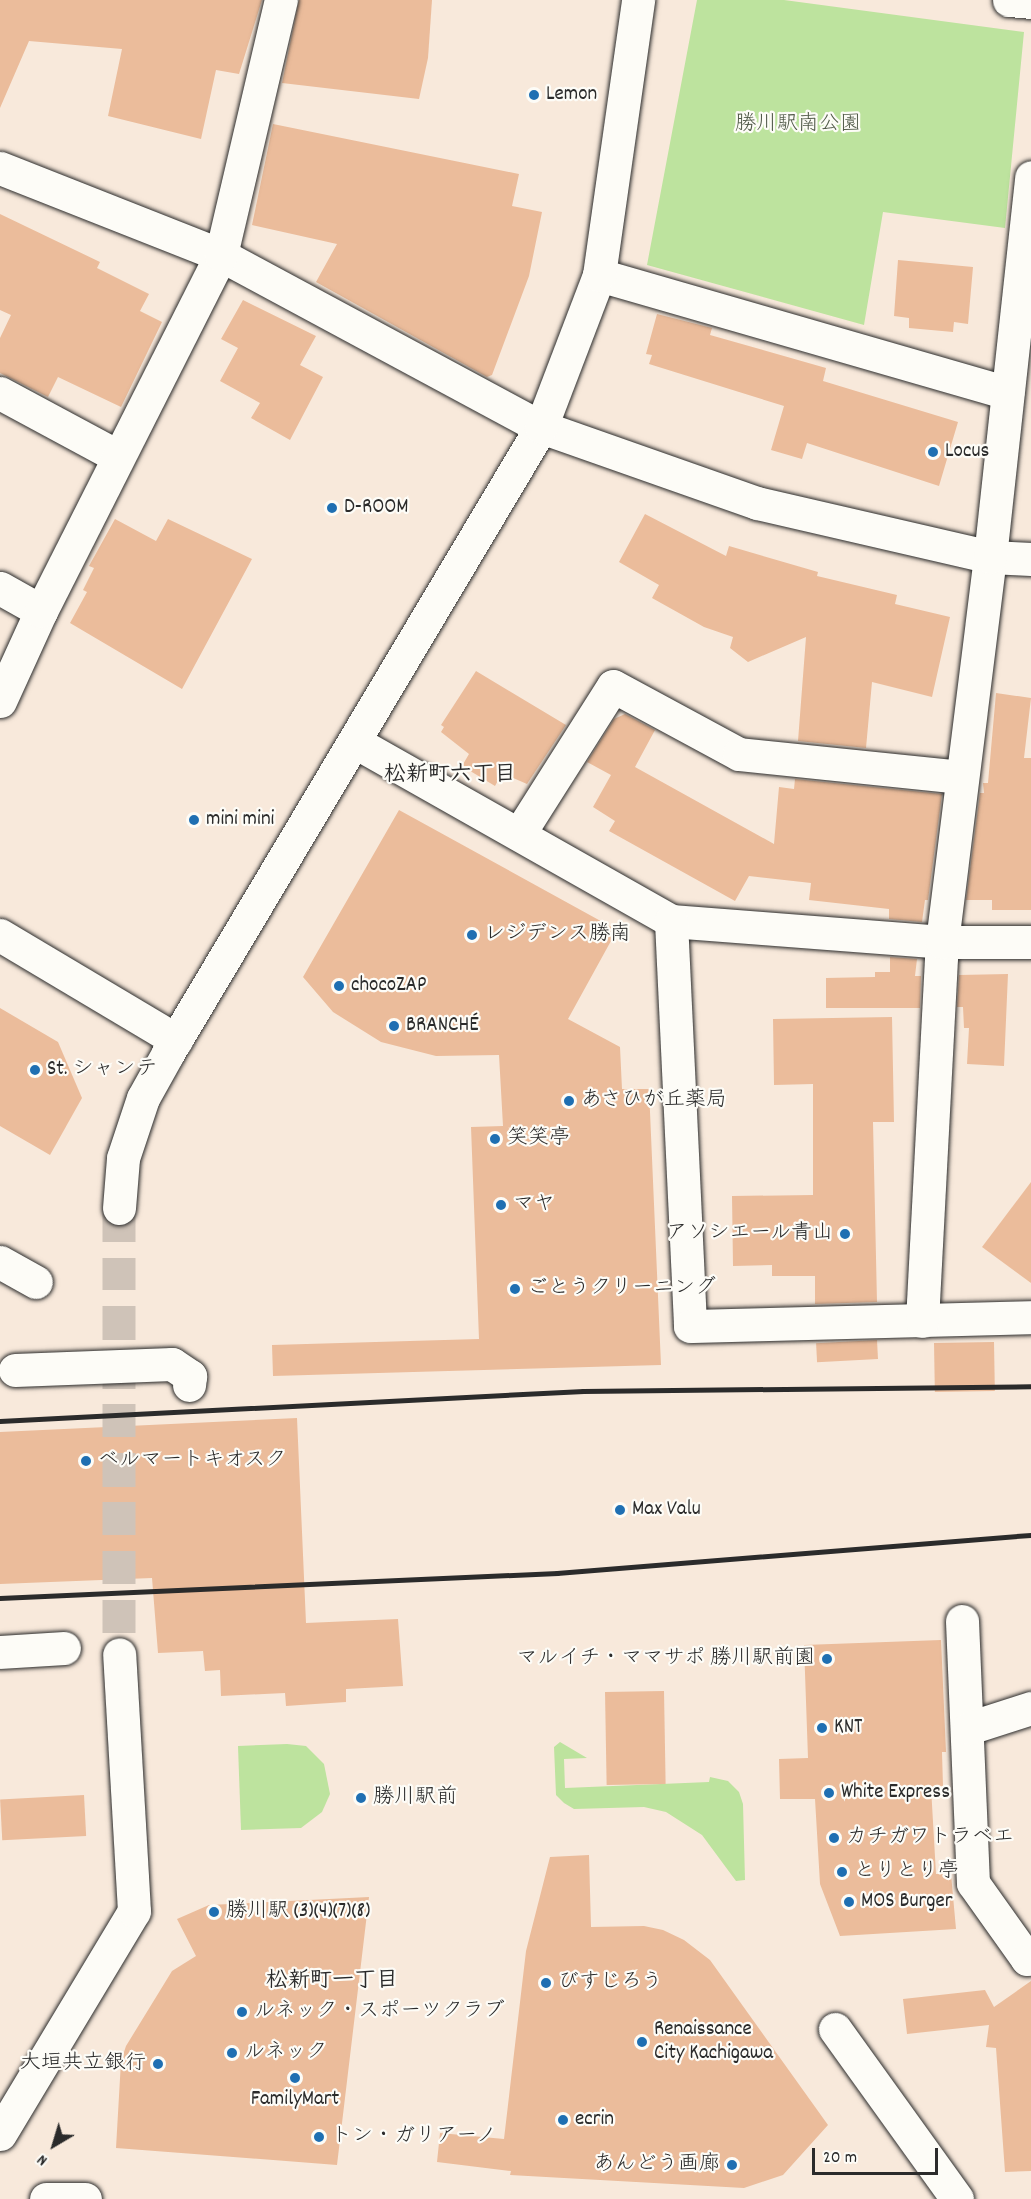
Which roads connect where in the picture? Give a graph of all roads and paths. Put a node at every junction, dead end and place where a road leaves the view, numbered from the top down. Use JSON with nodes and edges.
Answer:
{"nodes":[{"id":1,"x":281,"y":0,"type":"edge"},
{"id":2,"x":638,"y":0,"type":"edge"},
{"id":3,"x":1009,"y":0,"type":"edge"},
{"id":4,"x":1031,"y":2,"type":"edge"},
{"id":5,"x":0,"y":168,"type":"edge"},
{"id":6,"x":1031,"y":177,"type":"edge"},
{"id":7,"x":221,"y":255,"type":"junction"},
{"id":8,"x":599,"y":275,"type":"junction"},
{"id":9,"x":1025,"y":282,"type":"edge"},
{"id":10,"x":0,"y":393,"type":"edge"},
{"id":11,"x":1007,"y":393,"type":"junction"},
{"id":12,"x":541,"y":427,"type":"junction"},
{"id":13,"x":117,"y":456,"type":"junction"},
{"id":14,"x":990,"y":558,"type":"junction"},
{"id":15,"x":1031,"y":559,"type":"edge"},
{"id":16,"x":0,"y":588,"type":"edge"},
{"id":17,"x":41,"y":611,"type":"junction"},
{"id":18,"x":0,"y":701,"type":"edge"},
{"id":19,"x":355,"y":742,"type":"junction"},
{"id":20,"x":962,"y":777,"type":"junction"},
{"id":21,"x":519,"y":834,"type":"junction"},
{"id":22,"x":671,"y":921,"type":"junction"},
{"id":23,"x":0,"y":935,"type":"edge"},
{"id":24,"x":942,"y":942,"type":"junction"},
{"id":25,"x":1031,"y":942,"type":"edge"},
{"id":26,"x":176,"y":1040,"type":"junction"},
{"id":27,"x":119,"y":1208,"type":"tunnel mouth"},
{"id":28,"x":0,"y":1262,"type":"edge"},
{"id":29,"x":36,"y":1282,"type":"dead end"},
{"id":30,"x":1031,"y":1317,"type":"edge"},
{"id":31,"x":922,"y":1321,"type":"junction"},
{"id":32,"x":15,"y":1370,"type":"dead end"},
{"id":33,"x":189,"y":1386,"type":"dead end"},
{"id":34,"x":962,"y":1622,"type":"dead end"},
{"id":35,"x":64,"y":1648,"type":"dead end"},
{"id":36,"x":0,"y":1652,"type":"edge"},
{"id":37,"x":119,"y":1654,"type":"tunnel mouth"},
{"id":38,"x":1031,"y":1708,"type":"edge"},
{"id":39,"x":969,"y":1728,"type":"junction"},
{"id":40,"x":1031,"y":1958,"type":"edge"},
{"id":41,"x":835,"y":2029,"type":"dead end"},
{"id":42,"x":0,"y":2133,"type":"edge"},
{"id":43,"x":46,"y":2199,"type":"edge"},
{"id":44,"x":85,"y":2199,"type":"edge"},
{"id":45,"x":957,"y":2199,"type":"edge"}],
"edges":[{"from":1,"to":7,"type":"street"},
{"from":2,"to":8,"type":"street"},
{"from":3,"to":4,"type":"street"},
{"from":5,"to":7,"type":"street"},
{"from":6,"to":9,"type":"street"},
{"from":7,"to":12,"type":"street"},
{"from":7,"to":13,"type":"street"},
{"from":8,"to":11,"type":"street"},
{"from":8,"to":12,"type":"street"},
{"from":9,"to":11,"type":"street"},
{"from":10,"to":13,"type":"street"},
{"from":11,"to":14,"type":"street"},
{"from":12,"to":14,"type":"street"},
{"from":12,"to":19,"type":"street"},
{"from":13,"to":17,"type":"street"},
{"from":14,"to":15,"type":"street"},
{"from":14,"to":20,"type":"street"},
{"from":16,"to":17,"type":"street"},
{"from":17,"to":18,"type":"street"},
{"from":19,"to":21,"type":"street"},
{"from":19,"to":26,"type":"street"},
{"from":20,"to":21,"type":"street"},
{"from":20,"to":24,"type":"street"},
{"from":21,"to":22,"type":"street"},
{"from":22,"to":24,"type":"street"},
{"from":22,"to":31,"type":"street"},
{"from":23,"to":26,"type":"street"},
{"from":24,"to":25,"type":"street"},
{"from":24,"to":31,"type":"street"},
{"from":26,"to":27,"type":"street"},
{"from":28,"to":29,"type":"street"},
{"from":30,"to":31,"type":"street"},
{"from":32,"to":33,"type":"street","bridge":true},
{"from":34,"to":39,"type":"street"},
{"from":35,"to":36,"type":"street"},
{"from":37,"to":42,"type":"street"},
{"from":38,"to":39,"type":"street"},
{"from":39,"to":40,"type":"street"},
{"from":41,"to":45,"type":"street"},
{"from":43,"to":44,"type":"street"}]}
